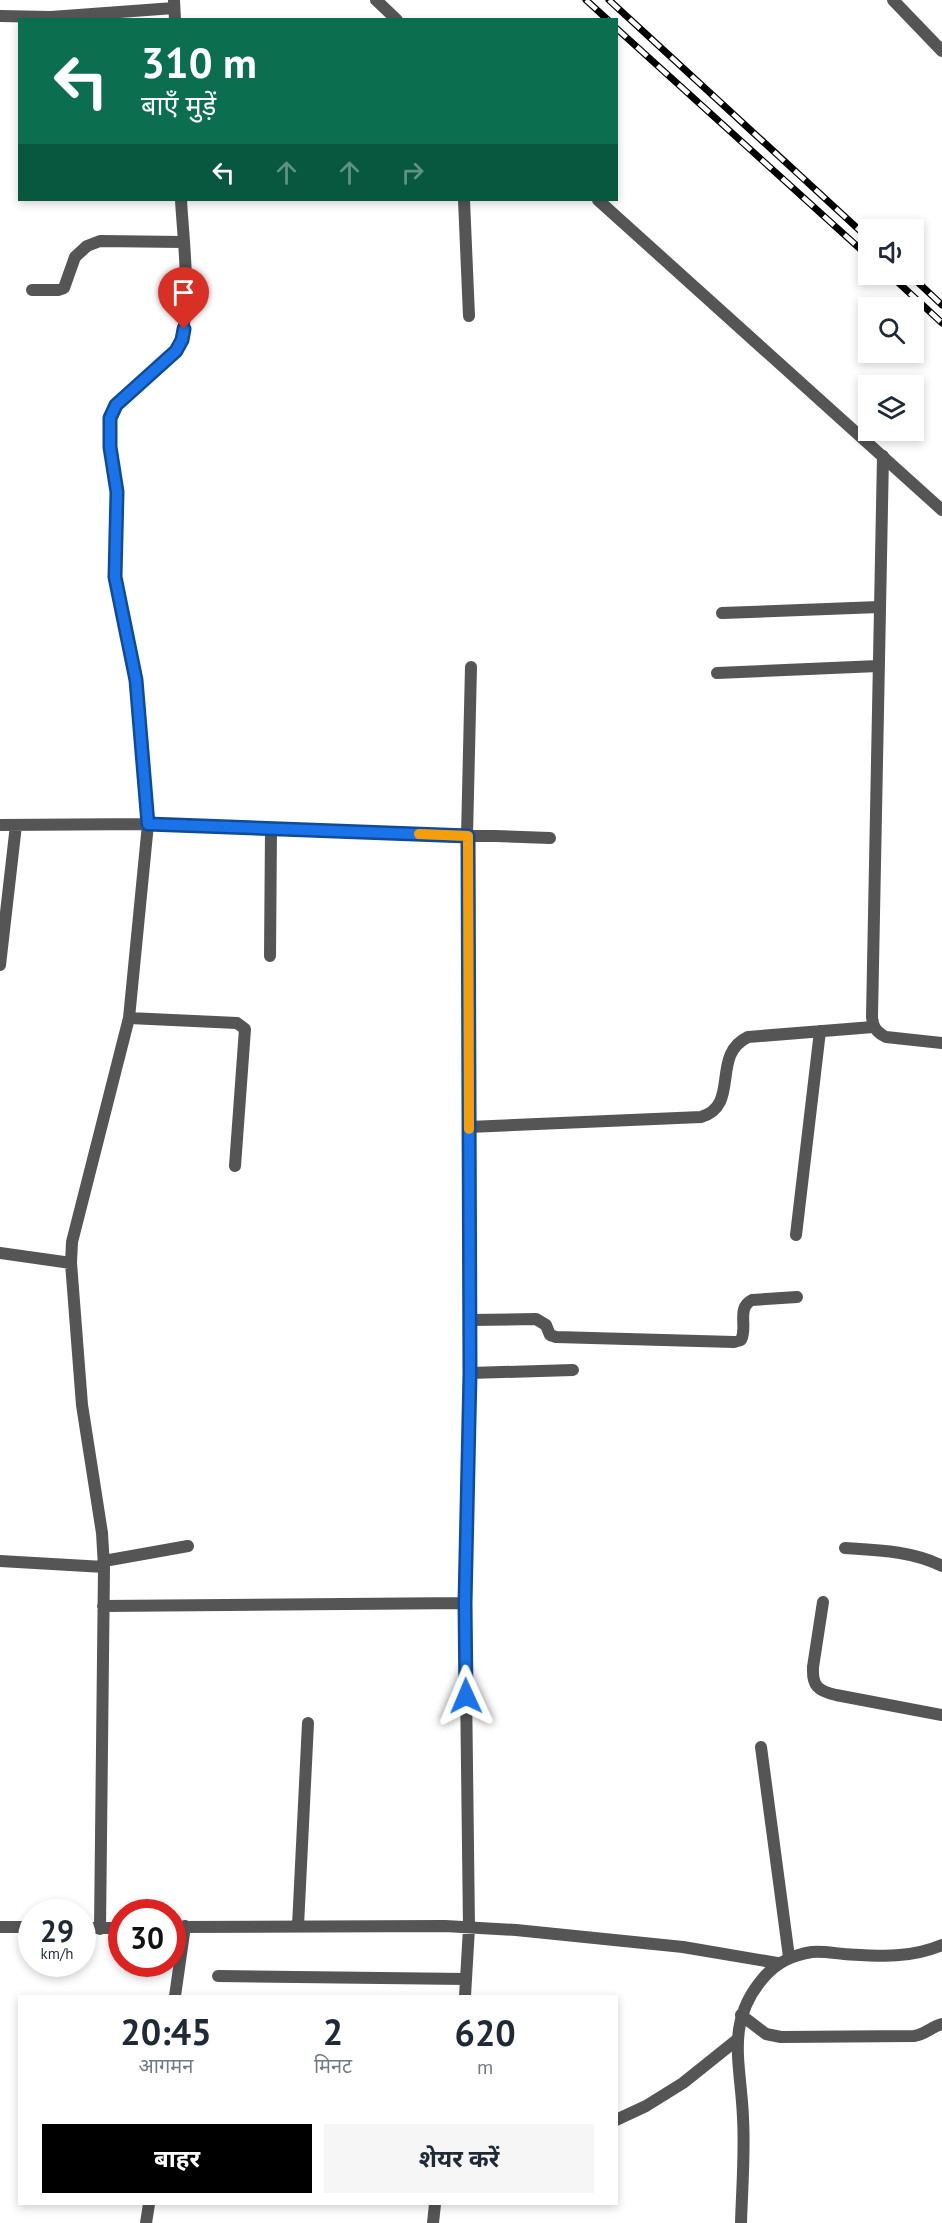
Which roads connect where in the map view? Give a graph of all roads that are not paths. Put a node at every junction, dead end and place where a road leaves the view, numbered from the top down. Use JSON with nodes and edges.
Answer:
{"nodes":[{"id":1,"x":376,"y":0,"type":"edge"},
{"id":2,"x":893,"y":0,"type":"edge"},
{"id":3,"x":174,"y":9,"type":"edge"},
{"id":4,"x":0,"y":16,"type":"edge"},
{"id":5,"x":395,"y":18,"type":"edge"},
{"id":6,"x":942,"y":51,"type":"edge"},
{"id":7,"x":182,"y":201,"type":"edge"},
{"id":8,"x":464,"y":201,"type":"edge"},
{"id":9,"x":599,"y":201,"type":"edge"},
{"id":10,"x":183,"y":242,"type":"junction"},
{"id":11,"x":32,"y":290,"type":"dead end"},
{"id":12,"x":469,"y":316,"type":"dead end"},
{"id":13,"x":883,"y":456,"type":"junction"},
{"id":14,"x":942,"y":510,"type":"edge"},
{"id":15,"x":879,"y":607,"type":"junction"},
{"id":16,"x":722,"y":613,"type":"dead end"},
{"id":17,"x":878,"y":666,"type":"junction"},
{"id":18,"x":471,"y":667,"type":"dead end"},
{"id":19,"x":717,"y":673,"type":"dead end"},
{"id":20,"x":148,"y":824,"type":"junction"},
{"id":21,"x":0,"y":825,"type":"edge"},
{"id":22,"x":16,"y":825,"type":"junction"},
{"id":23,"x":271,"y":829,"type":"junction"},
{"id":24,"x":468,"y":836,"type":"junction"},
{"id":25,"x":550,"y":838,"type":"dead end"},
{"id":26,"x":270,"y":956,"type":"dead end"},
{"id":27,"x":0,"y":966,"type":"edge"},
{"id":28,"x":129,"y":1018,"type":"junction"},
{"id":29,"x":873,"y":1027,"type":"junction"},
{"id":30,"x":820,"y":1031,"type":"junction"},
{"id":31,"x":942,"y":1043,"type":"edge"},
{"id":32,"x":469,"y":1127,"type":"junction"},
{"id":33,"x":235,"y":1166,"type":"dead end"},
{"id":34,"x":796,"y":1235,"type":"dead end"},
{"id":35,"x":0,"y":1253,"type":"edge"},
{"id":36,"x":71,"y":1263,"type":"junction"},
{"id":37,"x":797,"y":1297,"type":"dead end"},
{"id":38,"x":470,"y":1320,"type":"junction"},
{"id":39,"x":573,"y":1370,"type":"dead end"},
{"id":40,"x":470,"y":1373,"type":"junction"},
{"id":41,"x":188,"y":1546,"type":"dead end"},
{"id":42,"x":845,"y":1548,"type":"dead end"},
{"id":43,"x":0,"y":1561,"type":"edge"},
{"id":44,"x":104,"y":1564,"type":"junction"},
{"id":45,"x":942,"y":1566,"type":"edge"},
{"id":46,"x":823,"y":1602,"type":"dead end"},
{"id":47,"x":465,"y":1603,"type":"junction"},
{"id":48,"x":103,"y":1606,"type":"junction"},
{"id":49,"x":942,"y":1715,"type":"edge"},
{"id":50,"x":308,"y":1723,"type":"dead end"},
{"id":51,"x":760,"y":1748,"type":"dead end"},
{"id":52,"x":298,"y":1926,"type":"junction"},
{"id":53,"x":0,"y":1927,"type":"edge"},
{"id":54,"x":186,"y":1927,"type":"edge"},
{"id":55,"x":18,"y":1928,"type":"edge"},
{"id":56,"x":469,"y":1928,"type":"junction"},
{"id":57,"x":96,"y":1929,"type":"edge"},
{"id":58,"x":100,"y":1929,"type":"junction"},
{"id":59,"x":108,"y":1929,"type":"edge"},
{"id":60,"x":942,"y":1946,"type":"edge"},
{"id":61,"x":789,"y":1957,"type":"junction"},
{"id":62,"x":777,"y":1964,"type":"junction"},
{"id":63,"x":218,"y":1976,"type":"dead end"},
{"id":64,"x":176,"y":1977,"type":"edge"},
{"id":65,"x":466,"y":1979,"type":"junction"},
{"id":66,"x":175,"y":1995,"type":"edge"},
{"id":67,"x":465,"y":1995,"type":"edge"},
{"id":68,"x":741,"y":2015,"type":"junction"},
{"id":69,"x":942,"y":2024,"type":"edge"},
{"id":70,"x":738,"y":2039,"type":"junction"},
{"id":71,"x":618,"y":2119,"type":"edge"},
{"id":72,"x":148,"y":2205,"type":"edge"},
{"id":73,"x":435,"y":2205,"type":"edge"},
{"id":74,"x":146,"y":2223,"type":"edge"},
{"id":75,"x":433,"y":2223,"type":"edge"},
{"id":76,"x":741,"y":2223,"type":"edge"}],
"edges":[{"from":1,"to":5,"type":"street"},
{"from":2,"to":6,"type":"street"},
{"from":3,"to":4,"type":"street"},
{"from":7,"to":10,"type":"street"},
{"from":8,"to":12,"type":"street"},
{"from":9,"to":13,"type":"street"},
{"from":10,"to":11,"type":"street"},
{"from":10,"to":20,"type":"street"},
{"from":13,"to":14,"type":"street"},
{"from":13,"to":15,"type":"street"},
{"from":15,"to":16,"type":"street"},
{"from":15,"to":17,"type":"street"},
{"from":17,"to":19,"type":"street"},
{"from":17,"to":29,"type":"street"},
{"from":18,"to":24,"type":"street"},
{"from":20,"to":22,"type":"street"},
{"from":20,"to":23,"type":"street"},
{"from":20,"to":28,"type":"street"},
{"from":21,"to":22,"type":"street"},
{"from":22,"to":27,"type":"street"},
{"from":23,"to":24,"type":"street"},
{"from":23,"to":26,"type":"street"},
{"from":24,"to":25,"type":"street"},
{"from":24,"to":32,"type":"street"},
{"from":28,"to":33,"type":"street"},
{"from":28,"to":36,"type":"street"},
{"from":29,"to":30,"type":"street"},
{"from":29,"to":31,"type":"street"},
{"from":30,"to":32,"type":"street"},
{"from":30,"to":34,"type":"street"},
{"from":32,"to":38,"type":"street"},
{"from":35,"to":36,"type":"street"},
{"from":36,"to":44,"type":"street"},
{"from":37,"to":38,"type":"street"},
{"from":38,"to":40,"type":"street"},
{"from":39,"to":40,"type":"street"},
{"from":40,"to":47,"type":"street"},
{"from":41,"to":44,"type":"street"},
{"from":42,"to":45,"type":"street"},
{"from":43,"to":44,"type":"street"},
{"from":44,"to":48,"type":"street"},
{"from":46,"to":49,"type":"street"},
{"from":47,"to":48,"type":"street"},
{"from":47,"to":56,"type":"street"},
{"from":48,"to":58,"type":"street"},
{"from":50,"to":52,"type":"street"},
{"from":51,"to":61,"type":"street"},
{"from":52,"to":54,"type":"street"},
{"from":52,"to":56,"type":"street"},
{"from":53,"to":55,"type":"street"},
{"from":56,"to":62,"type":"street"},
{"from":56,"to":65,"type":"street"},
{"from":57,"to":58,"type":"street"},
{"from":58,"to":59,"type":"street"},
{"from":60,"to":61,"type":"street"},
{"from":61,"to":62,"type":"street"},
{"from":62,"to":68,"type":"street"},
{"from":63,"to":65,"type":"street"},
{"from":64,"to":66,"type":"street"},
{"from":65,"to":67,"type":"street"},
{"from":68,"to":69,"type":"street"},
{"from":68,"to":70,"type":"street"},
{"from":70,"to":71,"type":"street"},
{"from":70,"to":76,"type":"street"},
{"from":72,"to":74,"type":"street"},
{"from":73,"to":75,"type":"street"}]}
